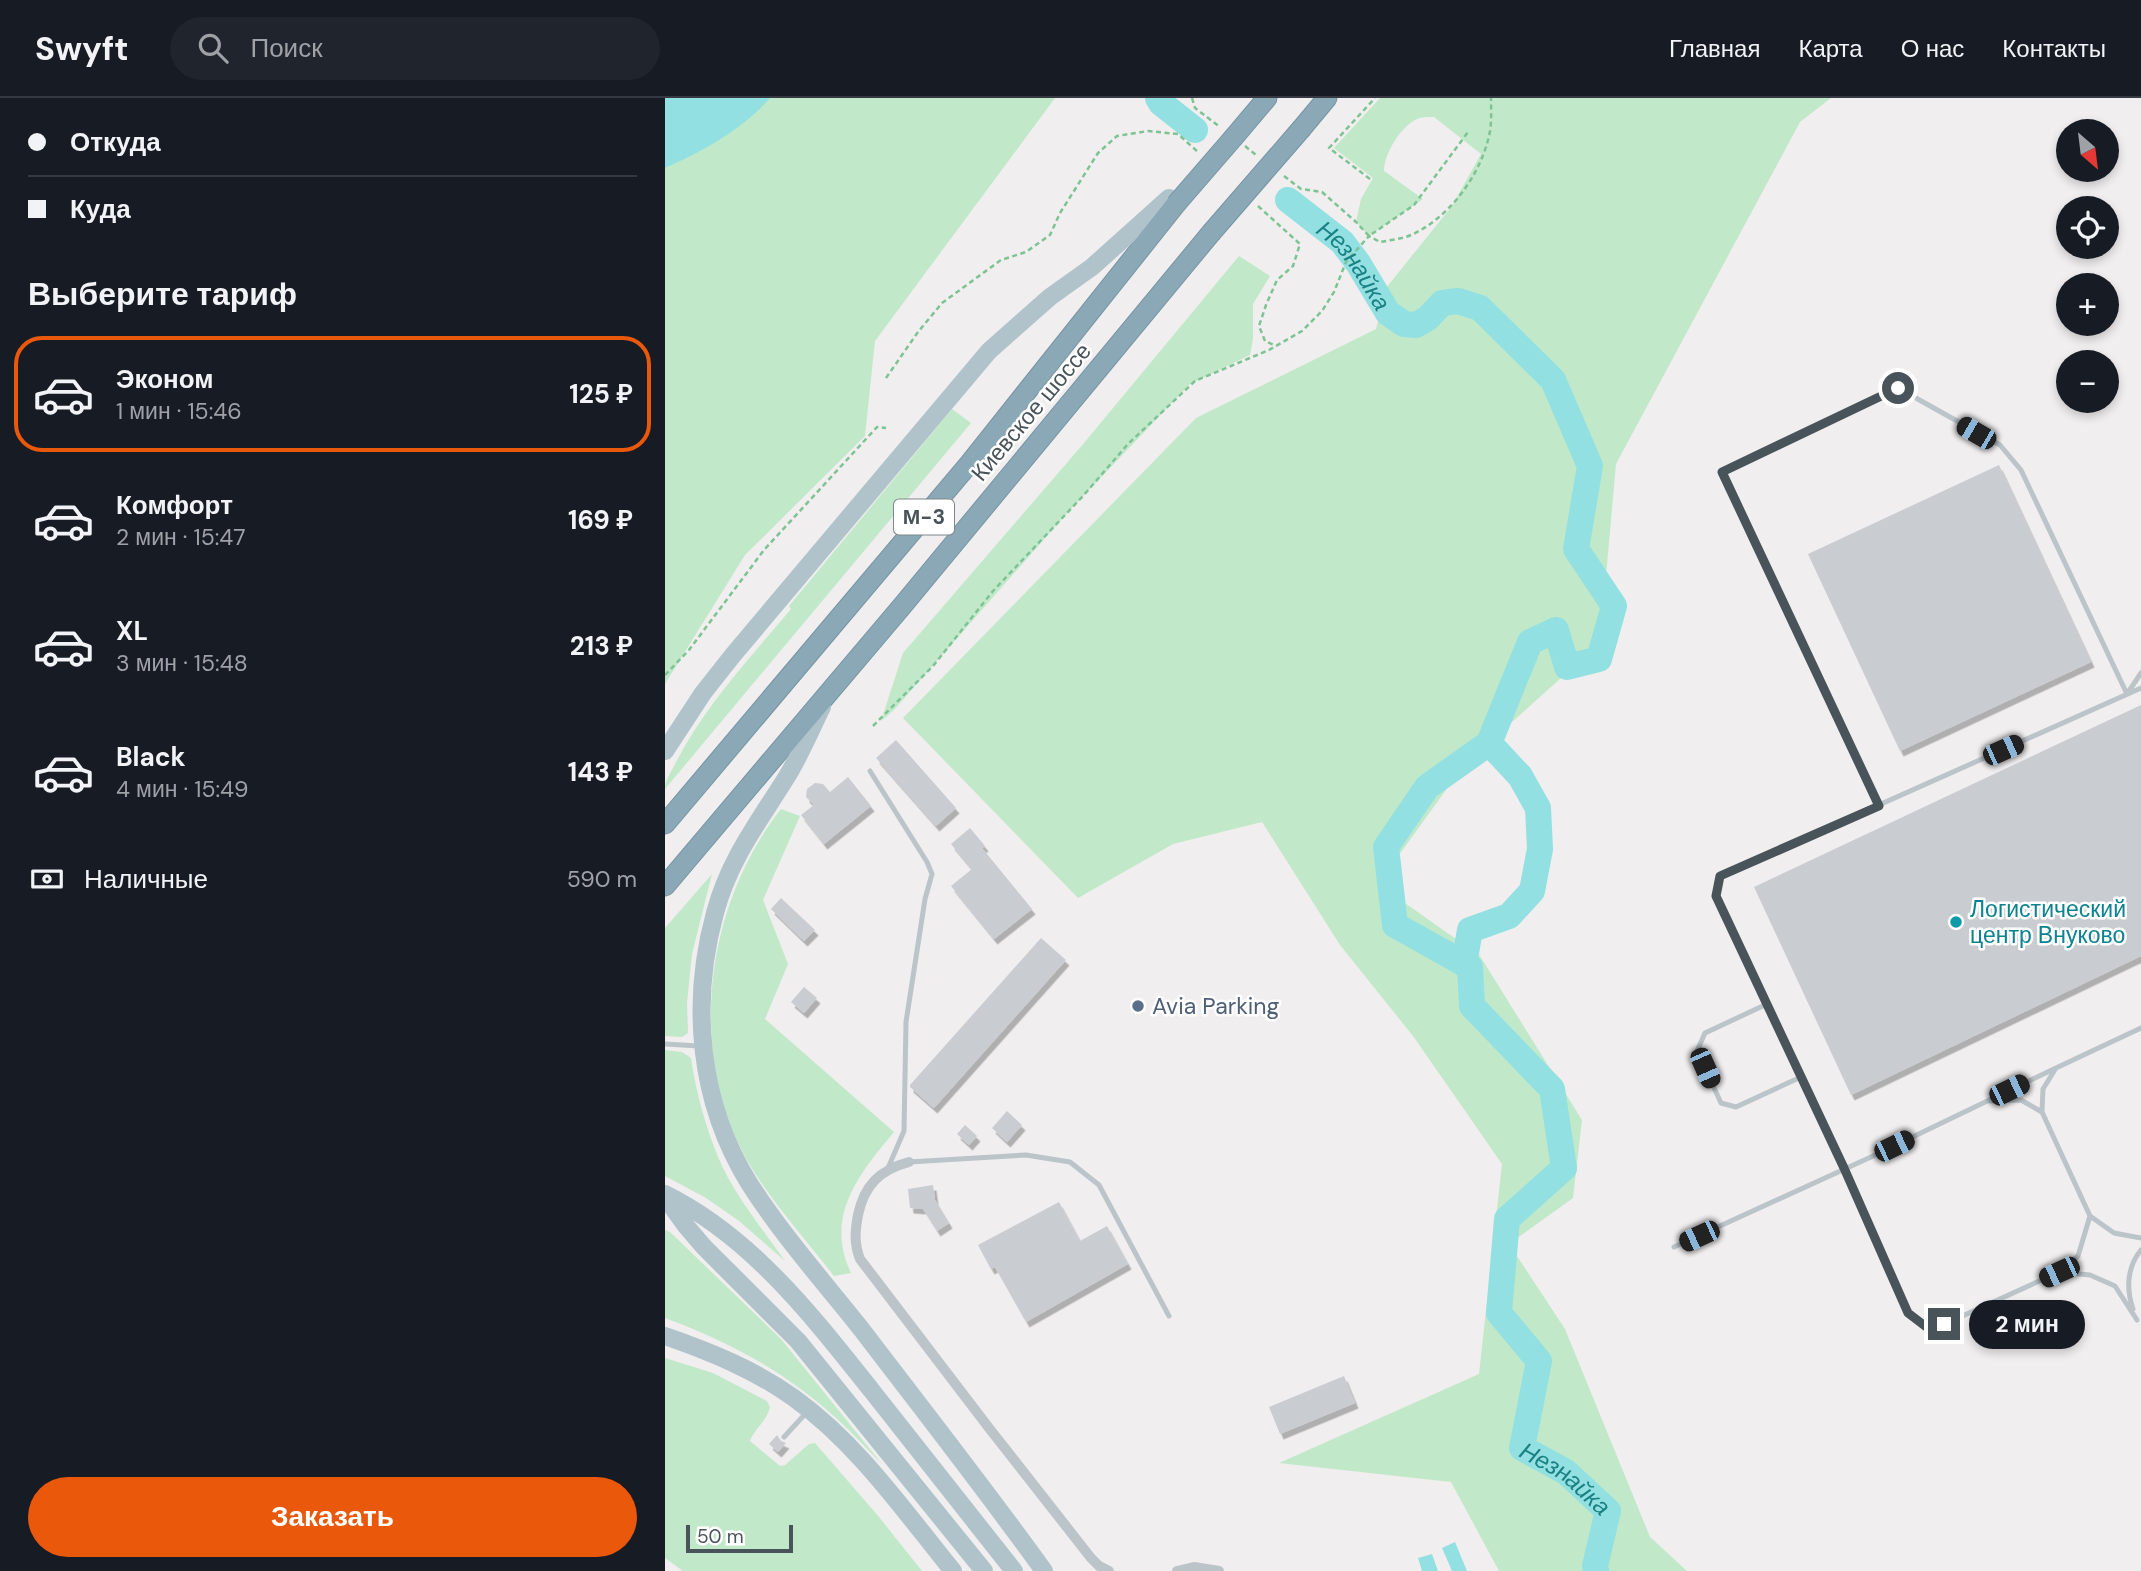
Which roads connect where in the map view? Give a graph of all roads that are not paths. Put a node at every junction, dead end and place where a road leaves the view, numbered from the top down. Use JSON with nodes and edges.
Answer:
{"nodes":[{"id":1,"x":1327,"y":98,"type":"edge"},
{"id":2,"x":1266,"y":99,"type":"edge"},
{"id":3,"x":1173,"y":201,"type":"junction"},
{"id":4,"x":2141,"y":673,"type":"edge"},
{"id":5,"x":2141,"y":688,"type":"edge"},
{"id":6,"x":829,"y":693,"type":"junction"},
{"id":7,"x":2127,"y":694,"type":"junction"},
{"id":8,"x":665,"y":751,"type":"edge"},
{"id":9,"x":870,"y":771,"type":"dead end"},
{"id":10,"x":1879,"y":806,"type":"junction"},
{"id":11,"x":665,"y":824,"type":"edge"},
{"id":12,"x":665,"y":886,"type":"edge"},
{"id":13,"x":1767,"y":1004,"type":"junction"},
{"id":14,"x":2141,"y":1028,"type":"edge"},
{"id":15,"x":665,"y":1044,"type":"edge"},
{"id":16,"x":702,"y":1046,"type":"junction"},
{"id":17,"x":2056,"y":1068,"type":"junction"},
{"id":18,"x":1801,"y":1077,"type":"junction"},
{"id":19,"x":1985,"y":1102,"type":"junction"},
{"id":20,"x":2042,"y":1112,"type":"junction"},
{"id":21,"x":908,"y":1162,"type":"joint"},
{"id":22,"x":1844,"y":1168,"type":"junction"},
{"id":23,"x":886,"y":1171,"type":"junction"},
{"id":24,"x":665,"y":1196,"type":"edge"},
{"id":25,"x":2090,"y":1216,"type":"junction"},
{"id":26,"x":2141,"y":1238,"type":"edge"},
{"id":27,"x":1674,"y":1247,"type":"dead end"},
{"id":28,"x":2141,"y":1250,"type":"edge"},
{"id":29,"x":2059,"y":1272,"type":"junction"},
{"id":30,"x":1169,"y":1316,"type":"dead end"},
{"id":31,"x":2137,"y":1320,"type":"junction"},
{"id":32,"x":2141,"y":1328,"type":"edge"},
{"id":33,"x":665,"y":1336,"type":"edge"},
{"id":34,"x":809,"y":1410,"type":"junction"},
{"id":35,"x":784,"y":1437,"type":"dead end"},
{"id":36,"x":953,"y":1571,"type":"edge"},
{"id":37,"x":984,"y":1571,"type":"edge"},
{"id":38,"x":1014,"y":1571,"type":"edge"},
{"id":39,"x":1044,"y":1571,"type":"edge"},
{"id":40,"x":1109,"y":1571,"type":"edge"},
{"id":41,"x":1177,"y":1571,"type":"edge"},
{"id":42,"x":1219,"y":1571,"type":"edge"}],
"edges":[{"from":1,"to":6,"type":"highway","name":"Киевское шоссе","number":"М-3","bridge":true},
{"from":2,"to":3,"type":"highway","name":"Киевское шоссе","number":"М-3","bridge":true},
{"from":3,"to":8,"type":"main road"},
{"from":3,"to":11,"type":"highway","name":"Киевское шоссе","number":"М-3"},
{"from":4,"to":7,"type":"lane"},
{"from":5,"to":7,"type":"lane"},
{"from":6,"to":12,"type":"highway","name":"Киевское шоссе","number":"М-3"},
{"from":6,"to":16,"type":"main road"},
{"from":7,"to":10,"type":"lane"},
{"from":7,"to":10,"type":"lane"},
{"from":9,"to":23,"type":"lane"},
{"from":10,"to":13,"type":"lane"},
{"from":13,"to":18,"type":"lane"},
{"from":13,"to":18,"type":"lane"},
{"from":14,"to":17,"type":"lane"},
{"from":15,"to":16,"type":"lane"},
{"from":16,"to":39,"type":"main road"},
{"from":17,"to":19,"type":"lane"},
{"from":17,"to":20,"type":"lane"},
{"from":18,"to":22,"type":"lane"},
{"from":19,"to":20,"type":"lane"},
{"from":19,"to":22,"type":"lane"},
{"from":20,"to":25,"type":"lane"},
{"from":21,"to":23,"type":"street"},
{"from":21,"to":30,"type":"lane"},
{"from":22,"to":27,"type":"lane"},
{"from":22,"to":29,"type":"lane"},
{"from":23,"to":40,"type":"street"},
{"from":24,"to":37,"type":"main road"},
{"from":24,"to":38,"type":"main road"},
{"from":25,"to":26,"type":"lane"},
{"from":25,"to":29,"type":"lane"},
{"from":28,"to":31,"type":"lane"},
{"from":29,"to":31,"type":"lane"},
{"from":31,"to":32,"type":"lane"},
{"from":33,"to":34,"type":"main road"},
{"from":34,"to":35,"type":"lane"},
{"from":34,"to":36,"type":"main road"},
{"from":41,"to":42,"type":"street"}]}
